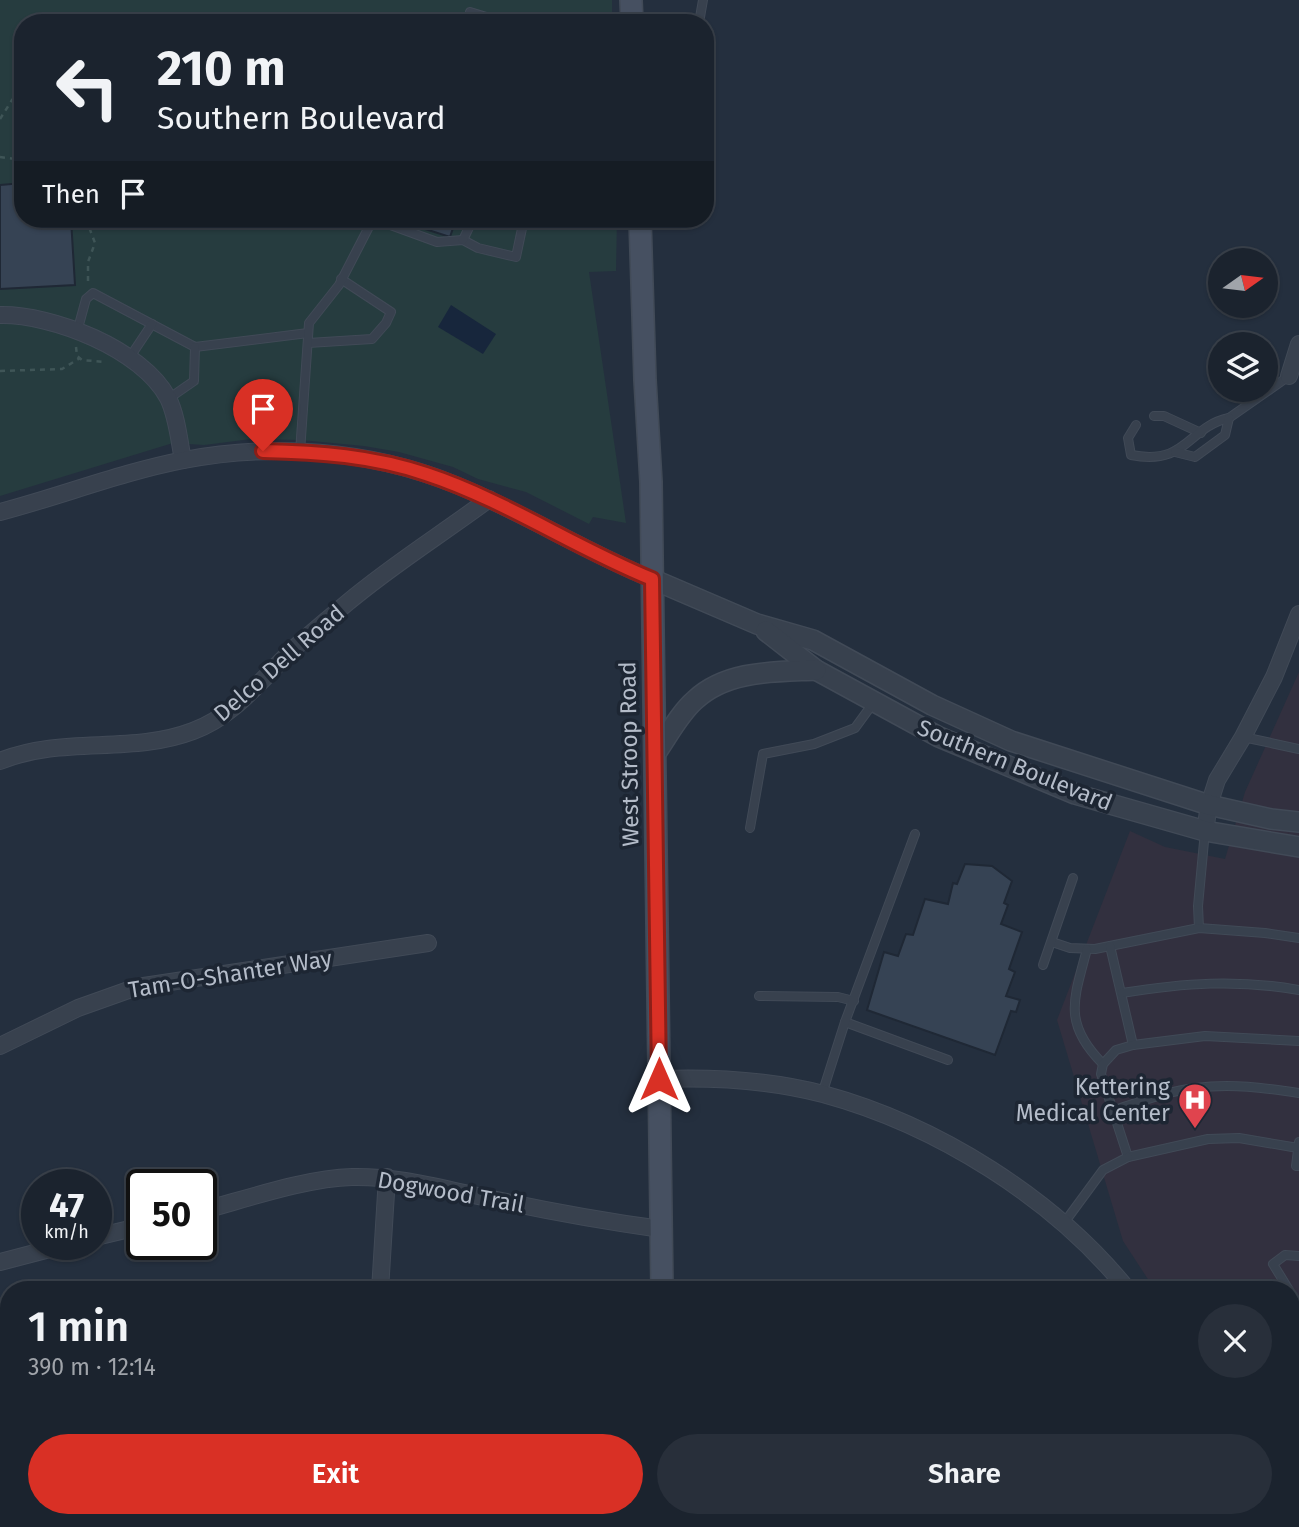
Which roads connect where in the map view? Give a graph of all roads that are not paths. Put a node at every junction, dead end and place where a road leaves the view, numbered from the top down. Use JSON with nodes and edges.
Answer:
{"nodes":[{"id":1,"x":470,"y":12,"type":"dead end"},
{"id":2,"x":477,"y":14,"type":"edge"},
{"id":3,"x":369,"y":228,"type":"edge"},
{"id":4,"x":399,"y":228,"type":"edge"},
{"id":5,"x":469,"y":228,"type":"edge"},
{"id":6,"x":522,"y":228,"type":"edge"},
{"id":7,"x":640,"y":228,"type":"edge"},
{"id":8,"x":463,"y":240,"type":"junction"},
{"id":9,"x":341,"y":279,"type":"junction"},
{"id":10,"x":0,"y":316,"type":"edge"},
{"id":11,"x":152,"y":324,"type":"junction"},
{"id":12,"x":77,"y":332,"type":"junction"},
{"id":13,"x":309,"y":333,"type":"junction"},
{"id":14,"x":307,"y":343,"type":"junction"},
{"id":15,"x":1299,"y":344,"type":"edge"},
{"id":16,"x":195,"y":346,"type":"junction"},
{"id":17,"x":130,"y":357,"type":"junction"},
{"id":18,"x":1289,"y":376,"type":"joint"},
{"id":19,"x":168,"y":399,"type":"junction"},
{"id":20,"x":1154,"y":416,"type":"dead end"},
{"id":21,"x":1229,"y":418,"type":"junction"},
{"id":22,"x":1136,"y":425,"type":"dead end"},
{"id":23,"x":1201,"y":433,"type":"junction"},
{"id":24,"x":300,"y":452,"type":"junction"},
{"id":25,"x":1175,"y":452,"type":"junction"},
{"id":26,"x":183,"y":460,"type":"junction"},
{"id":27,"x":489,"y":499,"type":"junction"},
{"id":28,"x":0,"y":512,"type":"edge"},
{"id":29,"x":652,"y":579,"type":"junction"},
{"id":30,"x":1299,"y":614,"type":"edge"},
{"id":31,"x":757,"y":624,"type":"junction"},
{"id":32,"x":816,"y":670,"type":"junction"},
{"id":33,"x":874,"y":702,"type":"junction"},
{"id":34,"x":1243,"y":737,"type":"junction"},
{"id":35,"x":1299,"y":749,"type":"edge"},
{"id":36,"x":656,"y":753,"type":"junction"},
{"id":37,"x":0,"y":761,"type":"edge"},
{"id":38,"x":1209,"y":805,"type":"junction"},
{"id":39,"x":1299,"y":822,"type":"edge"},
{"id":40,"x":750,"y":828,"type":"dead end"},
{"id":41,"x":1205,"y":831,"type":"junction"},
{"id":42,"x":915,"y":834,"type":"dead end"},
{"id":43,"x":1299,"y":847,"type":"edge"},
{"id":44,"x":1073,"y":878,"type":"dead end"},
{"id":45,"x":1199,"y":928,"type":"junction"},
{"id":46,"x":1299,"y":938,"type":"edge"},
{"id":47,"x":1052,"y":942,"type":"junction"},
{"id":48,"x":428,"y":943,"type":"dead end"},
{"id":49,"x":1110,"y":946,"type":"junction"},
{"id":50,"x":1087,"y":949,"type":"junction"},
{"id":51,"x":1043,"y":965,"type":"dead end"},
{"id":52,"x":1299,"y":990,"type":"edge"},
{"id":53,"x":1122,"y":993,"type":"junction"},
{"id":54,"x":759,"y":996,"type":"dead end"},
{"id":55,"x":854,"y":1001,"type":"junction"},
{"id":56,"x":845,"y":1022,"type":"junction"},
{"id":57,"x":1299,"y":1041,"type":"edge"},
{"id":58,"x":1133,"y":1045,"type":"junction"},
{"id":59,"x":0,"y":1046,"type":"edge"},
{"id":60,"x":948,"y":1060,"type":"dead end"},
{"id":61,"x":1103,"y":1064,"type":"junction"},
{"id":62,"x":659,"y":1079,"type":"junction"},
{"id":63,"x":1299,"y":1093,"type":"edge"},
{"id":64,"x":822,"y":1094,"type":"junction"},
{"id":65,"x":1112,"y":1111,"type":"junction"},
{"id":66,"x":1299,"y":1142,"type":"edge"},
{"id":67,"x":1298,"y":1148,"type":"edge"},
{"id":68,"x":1128,"y":1157,"type":"junction"},
{"id":69,"x":1299,"y":1166,"type":"edge"},
{"id":70,"x":387,"y":1177,"type":"junction"},
{"id":71,"x":217,"y":1206,"type":"edge"},
{"id":72,"x":1064,"y":1223,"type":"junction"},
{"id":73,"x":661,"y":1230,"type":"junction"},
{"id":74,"x":1299,"y":1256,"type":"edge"},
{"id":75,"x":21,"y":1257,"type":"edge"},
{"id":76,"x":0,"y":1262,"type":"edge"},
{"id":77,"x":381,"y":1281,"type":"edge"},
{"id":78,"x":662,"y":1281,"type":"edge"},
{"id":79,"x":1120,"y":1281,"type":"edge"},
{"id":80,"x":1283,"y":1281,"type":"edge"}],
"edges":[{"from":1,"to":2,"type":"lane"},
{"from":3,"to":9,"type":"lane"},
{"from":4,"to":8,"type":"lane"},
{"from":5,"to":8,"type":"lane"},
{"from":6,"to":8,"type":"lane"},
{"from":7,"to":29,"type":"main road","name":"West Stroop Road"},
{"from":9,"to":13,"type":"lane"},
{"from":9,"to":14,"type":"lane"},
{"from":10,"to":12,"type":"street"},
{"from":11,"to":12,"type":"lane"},
{"from":11,"to":16,"type":"lane"},
{"from":11,"to":17,"type":"lane"},
{"from":12,"to":17,"type":"street"},
{"from":13,"to":14,"type":"lane"},
{"from":13,"to":16,"type":"lane"},
{"from":14,"to":24,"type":"lane"},
{"from":15,"to":18,"type":"street"},
{"from":16,"to":19,"type":"lane"},
{"from":17,"to":19,"type":"street"},
{"from":18,"to":21,"type":"lane"},
{"from":19,"to":26,"type":"street"},
{"from":20,"to":23,"type":"lane"},
{"from":21,"to":23,"type":"lane"},
{"from":21,"to":25,"type":"lane"},
{"from":22,"to":25,"type":"lane"},
{"from":23,"to":25,"type":"lane"},
{"from":24,"to":26,"type":"street","name":"Southern Boulevard"},
{"from":24,"to":27,"type":"street","name":"Southern Boulevard"},
{"from":26,"to":28,"type":"street","name":"Southern Boulevard"},
{"from":27,"to":29,"type":"street","name":"Southern Boulevard"},
{"from":27,"to":37,"type":"street","name":"Delco Dell Road"},
{"from":29,"to":31,"type":"street","name":"Southern Boulevard"},
{"from":29,"to":36,"type":"main road","name":"West Stroop Road"},
{"from":30,"to":34,"type":"street"},
{"from":31,"to":32,"type":"street","name":"Southern Boulevard"},
{"from":31,"to":38,"type":"street","name":"Southern Boulevard"},
{"from":32,"to":33,"type":"street","name":"Southern Boulevard"},
{"from":32,"to":36,"type":"street"},
{"from":33,"to":40,"type":"lane"},
{"from":33,"to":41,"type":"street","name":"Southern Boulevard"},
{"from":34,"to":35,"type":"lane"},
{"from":34,"to":38,"type":"street"},
{"from":36,"to":62,"type":"main road","name":"West Stroop Road"},
{"from":38,"to":39,"type":"street","name":"Southern Boulevard"},
{"from":38,"to":41,"type":"street"},
{"from":41,"to":43,"type":"street","name":"Southern Boulevard"},
{"from":41,"to":45,"type":"lane"},
{"from":42,"to":55,"type":"lane"},
{"from":44,"to":47,"type":"lane"},
{"from":45,"to":46,"type":"lane"},
{"from":45,"to":49,"type":"lane"},
{"from":47,"to":50,"type":"lane"},
{"from":47,"to":51,"type":"lane"},
{"from":48,"to":59,"type":"street","name":"Tam-O-Shanter Way"},
{"from":49,"to":50,"type":"lane"},
{"from":49,"to":53,"type":"lane"},
{"from":50,"to":61,"type":"lane"},
{"from":52,"to":53,"type":"lane"},
{"from":53,"to":58,"type":"lane"},
{"from":54,"to":55,"type":"lane"},
{"from":55,"to":56,"type":"lane"},
{"from":56,"to":60,"type":"lane"},
{"from":56,"to":64,"type":"lane"},
{"from":57,"to":58,"type":"lane"},
{"from":58,"to":61,"type":"lane"},
{"from":61,"to":65,"type":"lane"},
{"from":62,"to":64,"type":"street"},
{"from":62,"to":73,"type":"main road","name":"West Stroop Road"},
{"from":63,"to":65,"type":"lane"},
{"from":64,"to":72,"type":"street"},
{"from":65,"to":68,"type":"lane"},
{"from":66,"to":67,"type":"lane"},
{"from":67,"to":68,"type":"lane"},
{"from":67,"to":69,"type":"lane"},
{"from":68,"to":72,"type":"lane"},
{"from":70,"to":71,"type":"street","name":"Dogwood Trail"},
{"from":70,"to":73,"type":"street","name":"Dogwood Trail"},
{"from":70,"to":77,"type":"street"},
{"from":72,"to":79,"type":"street"},
{"from":73,"to":78,"type":"main road","name":"West Stroop Road"},
{"from":74,"to":80,"type":"lane"},
{"from":75,"to":76,"type":"street"}]}
